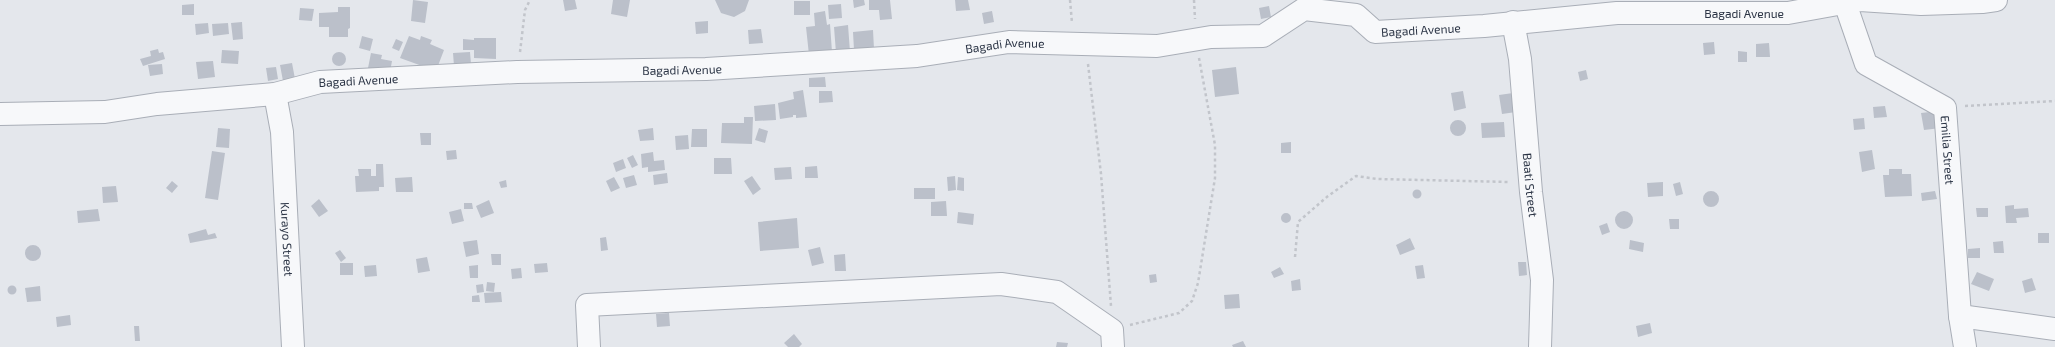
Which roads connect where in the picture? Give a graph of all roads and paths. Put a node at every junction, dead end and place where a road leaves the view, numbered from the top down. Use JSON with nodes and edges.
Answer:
{"nodes":[{"id":1,"x":530,"y":0,"type":"edge"},
{"id":2,"x":1070,"y":0,"type":"edge"},
{"id":3,"x":1194,"y":0,"type":"edge"},
{"id":4,"x":1996,"y":0,"type":"edge"},
{"id":5,"x":1845,"y":3,"type":"junction"},
{"id":6,"x":1514,"y":22,"type":"junction"},
{"id":7,"x":1195,"y":40,"type":"junction"},
{"id":8,"x":1074,"y":44,"type":"junction"},
{"id":9,"x":517,"y":72,"type":"junction"},
{"id":10,"x":275,"y":94,"type":"junction"},
{"id":11,"x":2055,"y":101,"type":"edge"},
{"id":12,"x":1945,"y":108,"type":"junction"},
{"id":13,"x":0,"y":114,"type":"edge"},
{"id":14,"x":1530,"y":181,"type":"junction"},
{"id":15,"x":1294,"y":257,"type":"dead end"},
{"id":16,"x":1960,"y":316,"type":"junction"},
{"id":17,"x":2055,"y":329,"type":"edge"},
{"id":18,"x":1113,"y":339,"type":"edge"},
{"id":19,"x":293,"y":347,"type":"edge"},
{"id":20,"x":589,"y":347,"type":"edge"},
{"id":21,"x":1540,"y":347,"type":"edge"},
{"id":22,"x":1965,"y":347,"type":"edge"}],
"edges":[{"from":1,"to":9,"type":"path"},
{"from":2,"to":8,"type":"path"},
{"from":3,"to":7,"type":"path"},
{"from":4,"to":5,"type":"street","name":"Bagadi Avenue"},
{"from":5,"to":6,"type":"street","name":"Bagadi Avenue"},
{"from":5,"to":12,"type":"street","name":"Emilia Street"},
{"from":6,"to":7,"type":"street","name":"Bagadi Avenue"},
{"from":6,"to":14,"type":"street","name":"Baati Street"},
{"from":7,"to":8,"type":"street","name":"Bagadi Avenue"},
{"from":7,"to":18,"type":"path"},
{"from":8,"to":9,"type":"street","name":"Bagadi Avenue"},
{"from":8,"to":18,"type":"path"},
{"from":9,"to":10,"type":"street","name":"Bagadi Avenue"},
{"from":10,"to":13,"type":"street","name":"Bagadi Avenue"},
{"from":10,"to":19,"type":"street","name":"Kurayo Street"},
{"from":11,"to":12,"type":"path"},
{"from":12,"to":16,"type":"street","name":"Emilia Street"},
{"from":14,"to":15,"type":"path"},
{"from":14,"to":21,"type":"street","name":"Baati Street"},
{"from":16,"to":17,"type":"street"},
{"from":16,"to":22,"type":"street","name":"Emilia Street"},
{"from":18,"to":20,"type":"street"}]}
